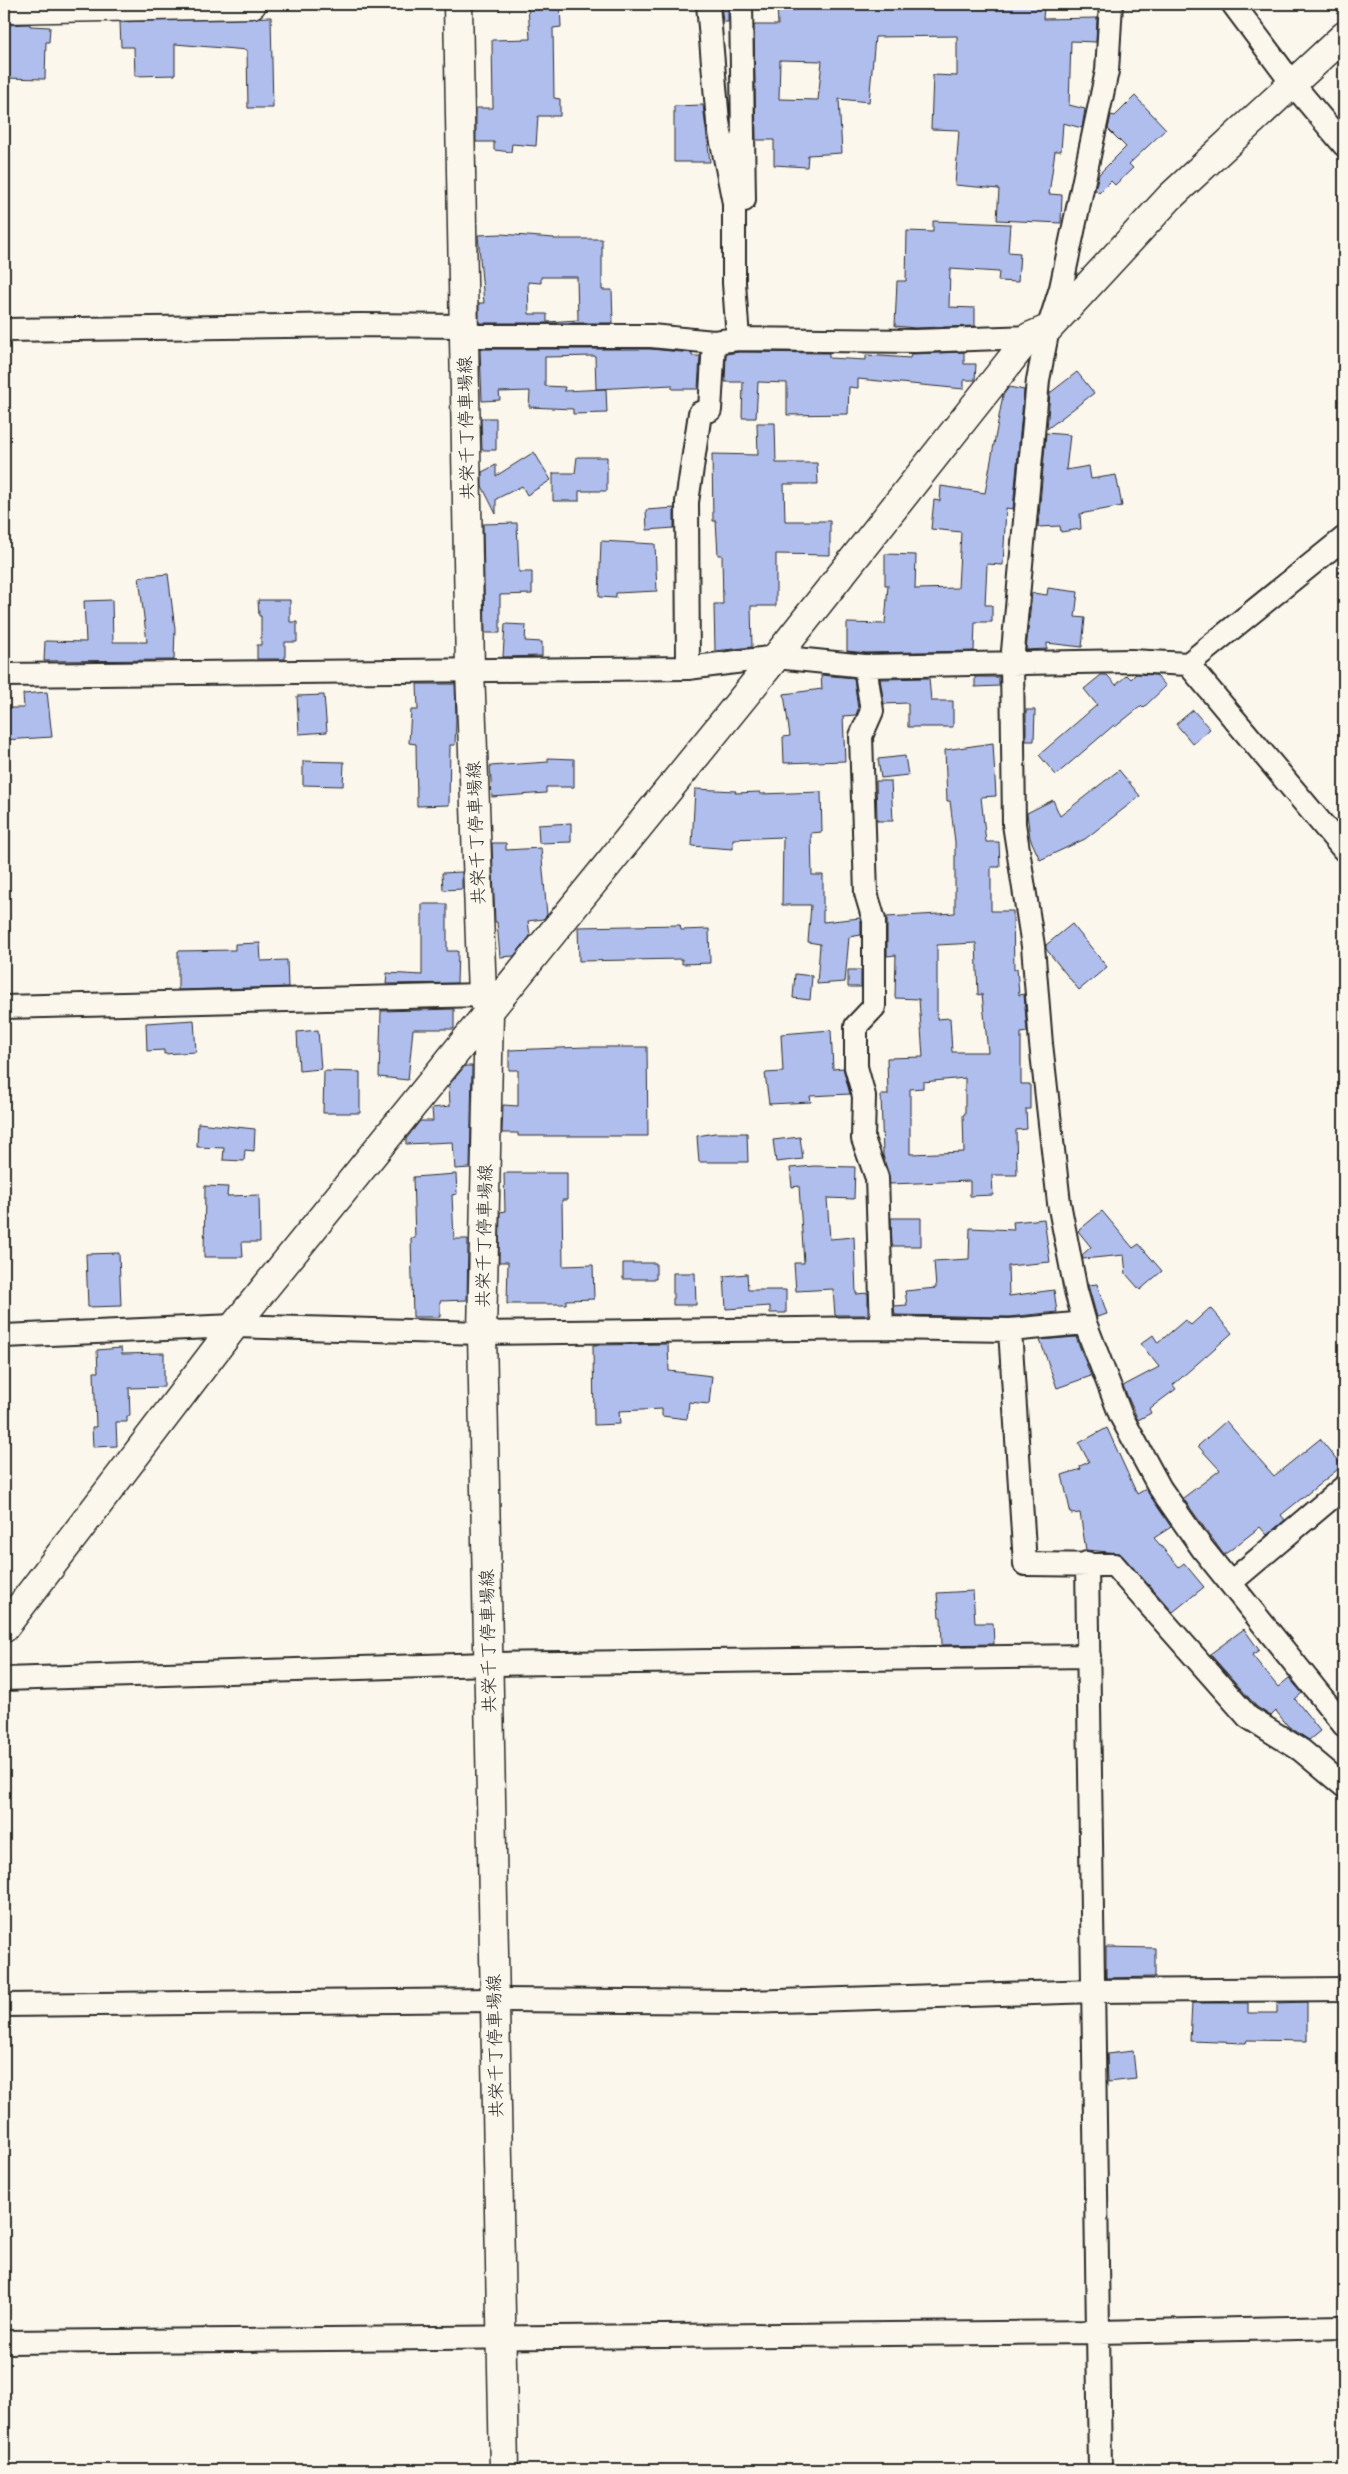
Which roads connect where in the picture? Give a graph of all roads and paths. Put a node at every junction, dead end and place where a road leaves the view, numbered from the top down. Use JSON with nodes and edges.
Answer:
{"nodes":[{"id":1,"x":252,"y":4,"type":"edge"},
{"id":2,"x":458,"y":4,"type":"edge"},
{"id":3,"x":708,"y":4,"type":"edge"},
{"id":4,"x":741,"y":4,"type":"edge"},
{"id":5,"x":1111,"y":4,"type":"edge"},
{"id":6,"x":1233,"y":4,"type":"edge"},
{"id":7,"x":4,"y":9,"type":"edge"},
{"id":8,"x":1344,"y":36,"type":"edge"},
{"id":9,"x":1292,"y":83,"type":"junction"},
{"id":10,"x":1344,"y":145,"type":"edge"},
{"id":11,"x":464,"y":326,"type":"junction"},
{"id":12,"x":4,"y":330,"type":"edge"},
{"id":13,"x":1039,"y":333,"type":"junction"},
{"id":14,"x":742,"y":339,"type":"junction"},
{"id":15,"x":714,"y":342,"type":"junction"},
{"id":16,"x":1344,"y":538,"type":"edge"},
{"id":17,"x":776,"y":657,"type":"junction"},
{"id":18,"x":1012,"y":662,"type":"junction"},
{"id":19,"x":1188,"y":664,"type":"junction"},
{"id":20,"x":865,"y":666,"type":"junction"},
{"id":21,"x":688,"y":668,"type":"junction"},
{"id":22,"x":470,"y":670,"type":"junction"},
{"id":23,"x":4,"y":675,"type":"edge"},
{"id":24,"x":1344,"y":850,"type":"edge"},
{"id":25,"x":485,"y":1004,"type":"junction"},
{"id":26,"x":4,"y":1008,"type":"edge"},
{"id":27,"x":1085,"y":1324,"type":"junction"},
{"id":28,"x":234,"y":1326,"type":"junction"},
{"id":29,"x":882,"y":1328,"type":"junction"},
{"id":30,"x":1010,"y":1330,"type":"junction"},
{"id":31,"x":482,"y":1333,"type":"junction"},
{"id":32,"x":4,"y":1336,"type":"edge"},
{"id":33,"x":1344,"y":1487,"type":"edge"},
{"id":34,"x":1087,"y":1564,"type":"junction"},
{"id":35,"x":1230,"y":1583,"type":"junction"},
{"id":36,"x":4,"y":1628,"type":"edge"},
{"id":37,"x":1089,"y":1656,"type":"junction"},
{"id":38,"x":488,"y":1664,"type":"junction"},
{"id":39,"x":4,"y":1679,"type":"edge"},
{"id":40,"x":1344,"y":1725,"type":"edge"},
{"id":41,"x":1344,"y":1786,"type":"edge"},
{"id":42,"x":1344,"y":1989,"type":"edge"},
{"id":43,"x":1094,"y":1992,"type":"junction"},
{"id":44,"x":494,"y":2000,"type":"junction"},
{"id":45,"x":4,"y":2005,"type":"edge"},
{"id":46,"x":1344,"y":2327,"type":"edge"},
{"id":47,"x":1098,"y":2332,"type":"junction"},
{"id":48,"x":500,"y":2338,"type":"junction"},
{"id":49,"x":4,"y":2342,"type":"edge"},
{"id":50,"x":504,"y":2470,"type":"edge"},
{"id":51,"x":1100,"y":2470,"type":"edge"}],
"edges":[{"from":1,"to":7,"type":"main road"},
{"from":2,"to":11,"type":"main road","name":"共栄千丁停車場線"},
{"from":3,"to":14,"type":"street"},
{"from":4,"to":14,"type":"street"},
{"from":5,"to":13,"type":"street"},
{"from":6,"to":9,"type":"street"},
{"from":8,"to":9,"type":"main road"},
{"from":9,"to":10,"type":"street"},
{"from":9,"to":13,"type":"main road"},
{"from":11,"to":12,"type":"street"},
{"from":11,"to":15,"type":"street"},
{"from":11,"to":22,"type":"main road","name":"共栄千丁停車場線"},
{"from":13,"to":14,"type":"street"},
{"from":13,"to":17,"type":"main road"},
{"from":13,"to":18,"type":"street"},
{"from":14,"to":15,"type":"street"},
{"from":15,"to":21,"type":"street"},
{"from":16,"to":19,"type":"street"},
{"from":17,"to":20,"type":"street"},
{"from":17,"to":21,"type":"street"},
{"from":17,"to":25,"type":"main road"},
{"from":18,"to":19,"type":"street"},
{"from":18,"to":20,"type":"street"},
{"from":18,"to":27,"type":"street"},
{"from":19,"to":24,"type":"street"},
{"from":20,"to":29,"type":"street"},
{"from":21,"to":22,"type":"street"},
{"from":22,"to":23,"type":"street"},
{"from":22,"to":25,"type":"main road","name":"共栄千丁停車場線"},
{"from":25,"to":26,"type":"street"},
{"from":25,"to":28,"type":"main road"},
{"from":25,"to":31,"type":"main road","name":"共栄千丁停車場線"},
{"from":27,"to":30,"type":"street"},
{"from":27,"to":35,"type":"street"},
{"from":28,"to":31,"type":"street"},
{"from":28,"to":32,"type":"street"},
{"from":28,"to":36,"type":"main road"},
{"from":29,"to":30,"type":"street"},
{"from":29,"to":31,"type":"street"},
{"from":30,"to":34,"type":"street"},
{"from":31,"to":38,"type":"main road","name":"共栄千丁停車場線"},
{"from":33,"to":35,"type":"street"},
{"from":34,"to":37,"type":"street"},
{"from":34,"to":41,"type":"street"},
{"from":35,"to":40,"type":"street"},
{"from":37,"to":38,"type":"street"},
{"from":37,"to":43,"type":"street"},
{"from":38,"to":39,"type":"street"},
{"from":38,"to":44,"type":"main road","name":"共栄千丁停車場線"},
{"from":42,"to":43,"type":"street"},
{"from":43,"to":44,"type":"street"},
{"from":43,"to":47,"type":"street"},
{"from":44,"to":45,"type":"street"},
{"from":44,"to":48,"type":"main road","name":"共栄千丁停車場線"},
{"from":46,"to":47,"type":"street"},
{"from":47,"to":48,"type":"street"},
{"from":47,"to":51,"type":"street"},
{"from":48,"to":49,"type":"street"},
{"from":48,"to":50,"type":"main road","name":"共栄千丁停車場線"}]}
